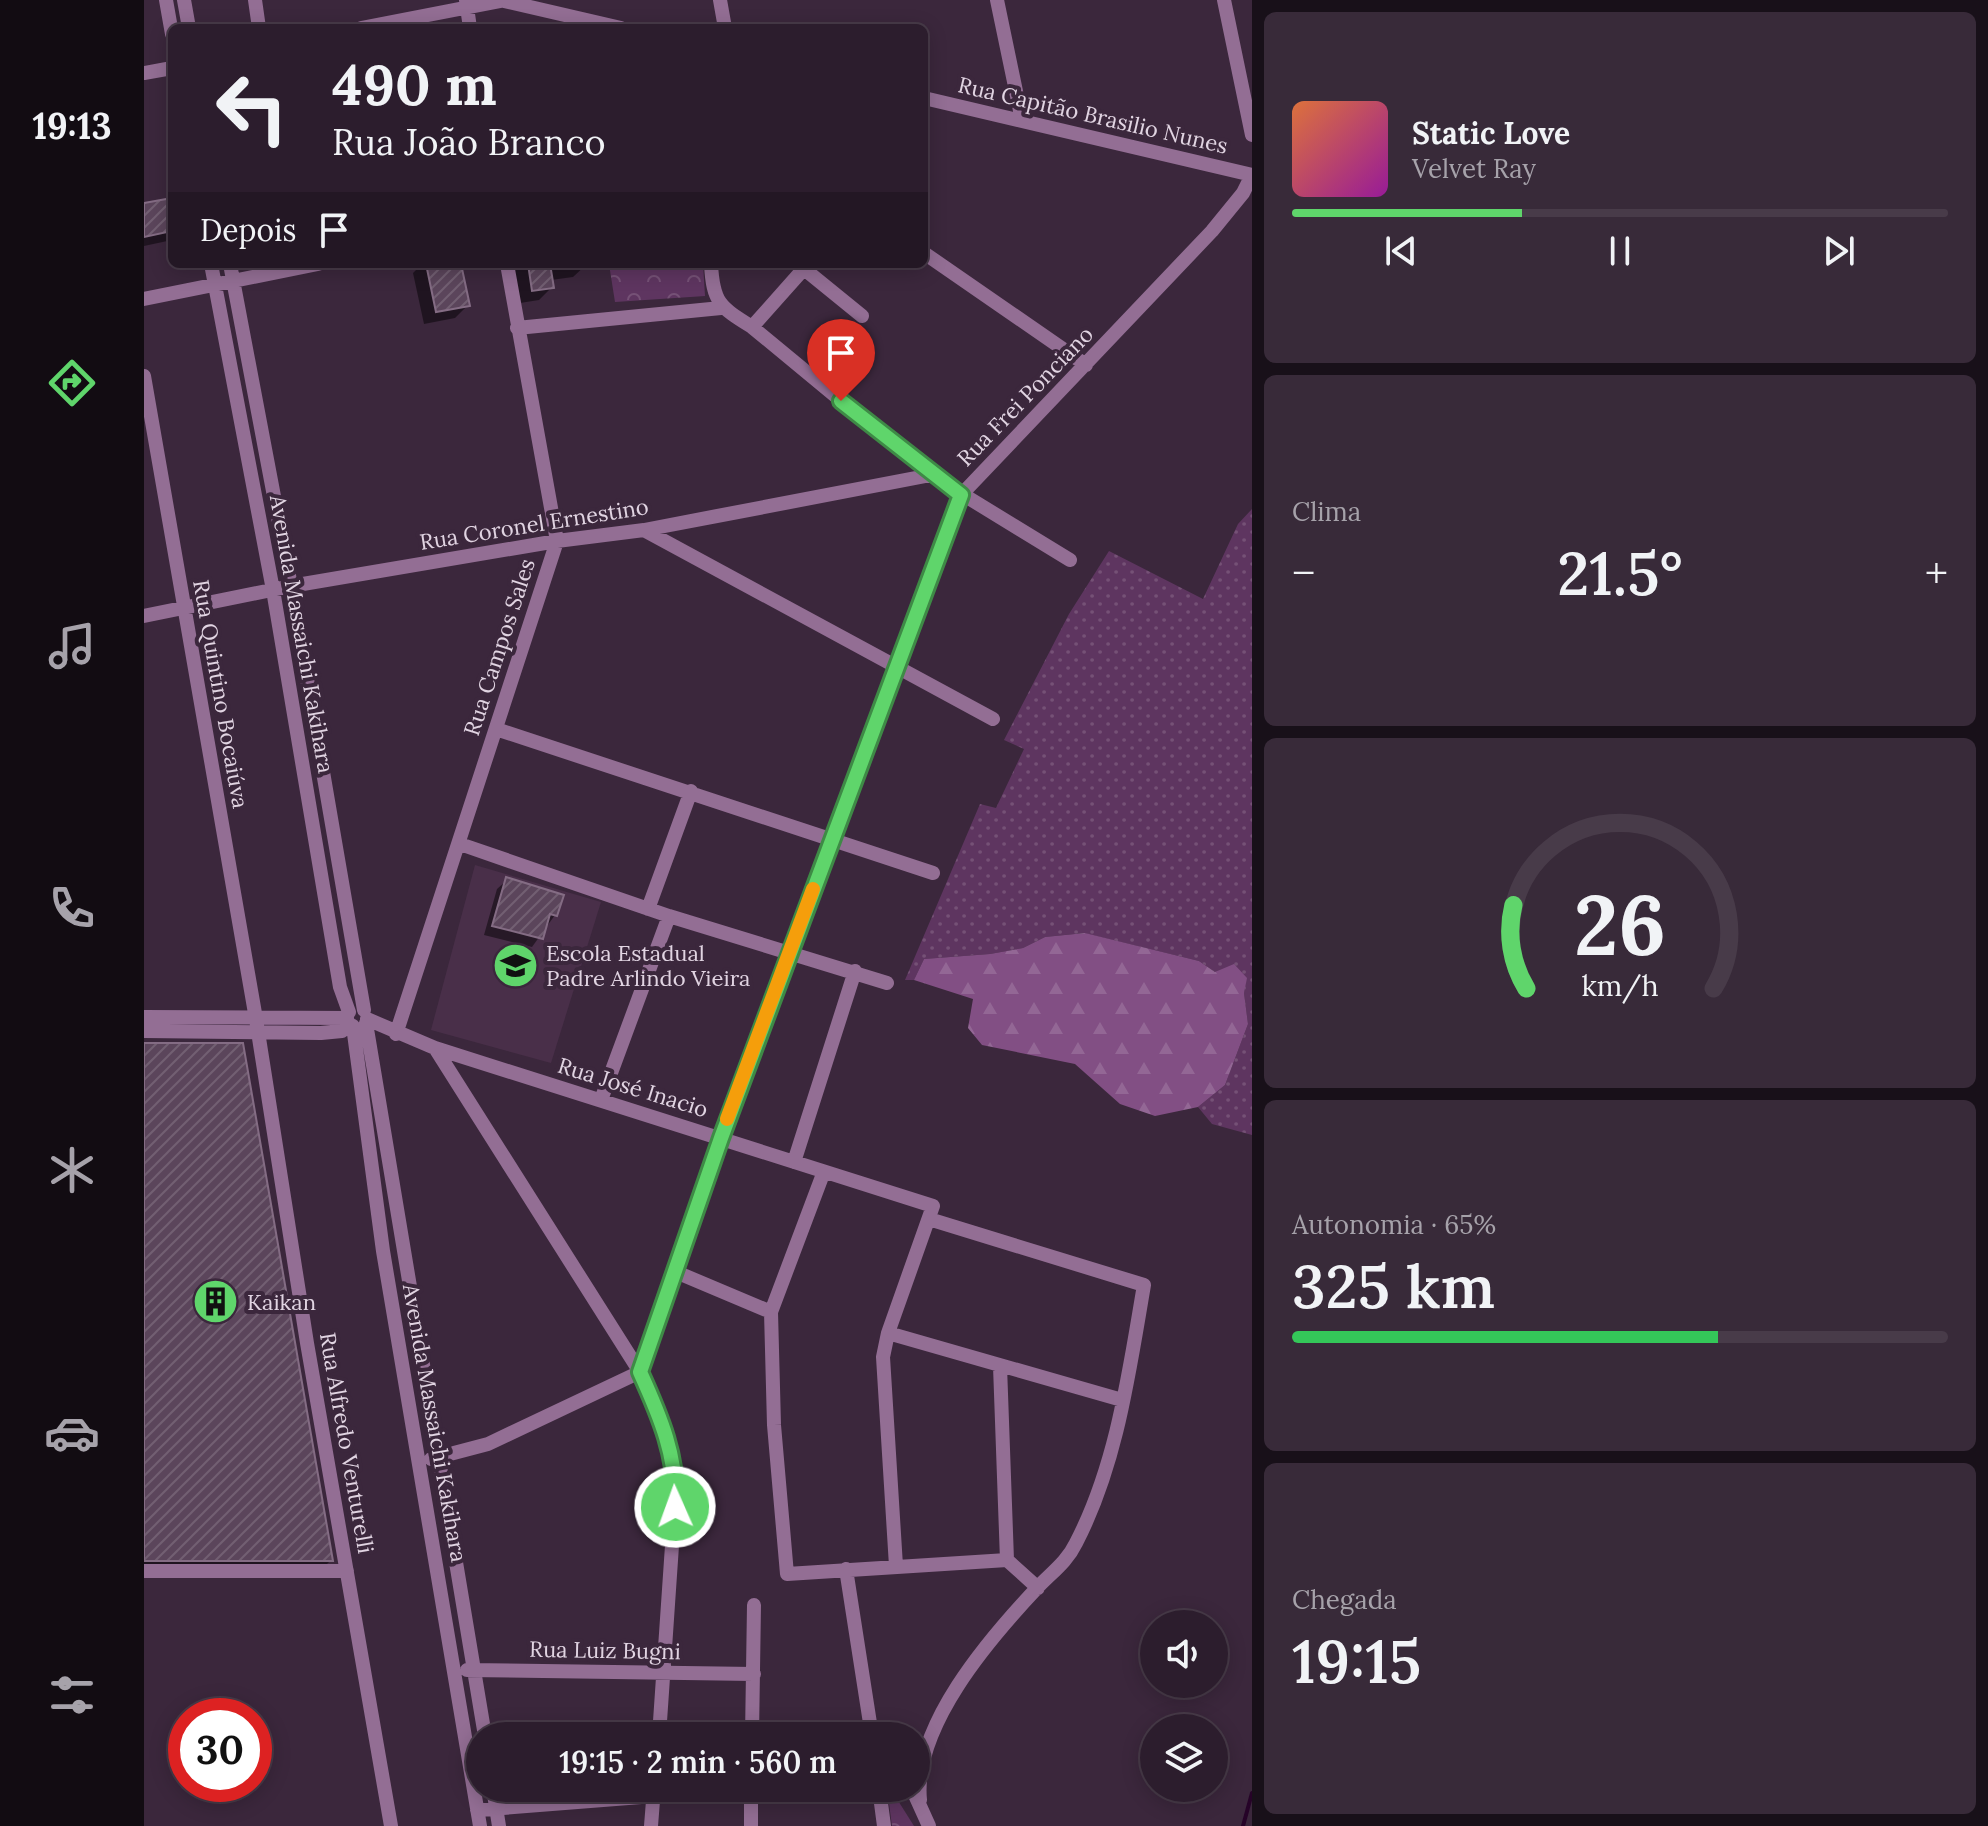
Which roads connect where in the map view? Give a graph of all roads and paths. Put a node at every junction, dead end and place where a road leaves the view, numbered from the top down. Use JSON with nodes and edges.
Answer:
{"nodes":[{"id":1,"x":166,"y":0,"type":"edge"},
{"id":2,"x":184,"y":0,"type":"edge"},
{"id":3,"x":255,"y":0,"type":"edge"},
{"id":4,"x":505,"y":0,"type":"edge"},
{"id":5,"x":720,"y":0,"type":"edge"},
{"id":6,"x":997,"y":0,"type":"edge"},
{"id":7,"x":1224,"y":0,"type":"edge"},
{"id":8,"x":467,"y":3,"type":"edge"},
{"id":9,"x":170,"y":24,"type":"edge"},
{"id":10,"x":188,"y":24,"type":"edge"},
{"id":11,"x":258,"y":24,"type":"edge"},
{"id":12,"x":378,"y":24,"type":"edge"},
{"id":13,"x":470,"y":24,"type":"edge"},
{"id":14,"x":604,"y":24,"type":"edge"},
{"id":15,"x":724,"y":24,"type":"edge"},
{"id":16,"x":168,"y":69,"type":"edge"},
{"id":17,"x":144,"y":73,"type":"edge"},
{"id":18,"x":928,"y":99,"type":"edge"},
{"id":19,"x":1022,"y":120,"type":"junction"},
{"id":20,"x":1252,"y":135,"type":"edge"},
{"id":21,"x":1252,"y":175,"type":"edge"},
{"id":22,"x":928,"y":256,"type":"edge"},
{"id":23,"x":212,"y":268,"type":"edge"},
{"id":24,"x":230,"y":268,"type":"edge"},
{"id":25,"x":298,"y":268,"type":"edge"},
{"id":26,"x":508,"y":268,"type":"edge"},
{"id":27,"x":711,"y":268,"type":"edge"},
{"id":28,"x":804,"y":268,"type":"edge"},
{"id":29,"x":808,"y":268,"type":"edge"},
{"id":30,"x":232,"y":281,"type":"junction"},
{"id":31,"x":215,"y":285,"type":"junction"},
{"id":32,"x":144,"y":299,"type":"edge"},
{"id":33,"x":721,"y":308,"type":"junction"},
{"id":34,"x":862,"y":316,"type":"dead end"},
{"id":35,"x":752,"y":327,"type":"junction"},
{"id":36,"x":517,"y":328,"type":"junction"},
{"id":37,"x":1086,"y":365,"type":"junction"},
{"id":38,"x":144,"y":376,"type":"edge"},
{"id":39,"x":931,"y":475,"type":"junction"},
{"id":40,"x":961,"y":495,"type":"junction"},
{"id":41,"x":644,"y":530,"type":"junction"},
{"id":42,"x":557,"y":541,"type":"junction"},
{"id":43,"x":1070,"y":560,"type":"dead end"},
{"id":44,"x":291,"y":586,"type":"junction"},
{"id":45,"x":273,"y":590,"type":"junction"},
{"id":46,"x":184,"y":608,"type":"junction"},
{"id":47,"x":144,"y":616,"type":"edge"},
{"id":48,"x":894,"y":669,"type":"junction"},
{"id":49,"x":993,"y":719,"type":"dead end"},
{"id":50,"x":496,"y":729,"type":"junction"},
{"id":51,"x":691,"y":791,"type":"junction"},
{"id":52,"x":833,"y":837,"type":"junction"},
{"id":53,"x":460,"y":844,"type":"junction"},
{"id":54,"x":933,"y":873,"type":"dead end"},
{"id":55,"x":648,"y":909,"type":"junction"},
{"id":56,"x":669,"y":916,"type":"junction"},
{"id":57,"x":789,"y":953,"type":"junction"},
{"id":58,"x":855,"y":971,"type":"junction"},
{"id":59,"x":887,"y":983,"type":"dead end"},
{"id":60,"x":144,"y":1017,"type":"edge"},
{"id":61,"x":357,"y":1019,"type":"junction"},
{"id":62,"x":258,"y":1026,"type":"junction"},
{"id":63,"x":144,"y":1031,"type":"edge"},
{"id":64,"x":396,"y":1034,"type":"junction"},
{"id":65,"x":435,"y":1048,"type":"junction"},
{"id":66,"x":601,"y":1100,"type":"junction"},
{"id":67,"x":721,"y":1138,"type":"junction"},
{"id":68,"x":794,"y":1162,"type":"junction"},
{"id":69,"x":823,"y":1174,"type":"junction"},
{"id":70,"x":931,"y":1213,"type":"junction"},
{"id":71,"x":676,"y":1272,"type":"junction"},
{"id":72,"x":771,"y":1312,"type":"junction"},
{"id":73,"x":888,"y":1333,"type":"junction"},
{"id":74,"x":1000,"y":1366,"type":"junction"},
{"id":75,"x":640,"y":1372,"type":"junction"},
{"id":76,"x":1122,"y":1400,"type":"junction"},
{"id":77,"x":439,"y":1458,"type":"junction"},
{"id":78,"x":420,"y":1461,"type":"junction"},
{"id":79,"x":1007,"y":1560,"type":"junction"},
{"id":80,"x":896,"y":1566,"type":"junction"},
{"id":81,"x":846,"y":1569,"type":"junction"},
{"id":82,"x":144,"y":1571,"type":"edge"},
{"id":83,"x":347,"y":1571,"type":"junction"},
{"id":84,"x":1038,"y":1588,"type":"junction"},
{"id":85,"x":754,"y":1605,"type":"dead end"},
{"id":86,"x":476,"y":1669,"type":"junction"},
{"id":87,"x":455,"y":1672,"type":"junction"},
{"id":88,"x":663,"y":1674,"type":"junction"},
{"id":89,"x":754,"y":1674,"type":"junction"},
{"id":90,"x":483,"y":1722,"type":"edge"},
{"id":91,"x":660,"y":1722,"type":"edge"},
{"id":92,"x":752,"y":1722,"type":"edge"},
{"id":93,"x":870,"y":1722,"type":"edge"},
{"id":94,"x":930,"y":1741,"type":"edge"},
{"id":95,"x":494,"y":1802,"type":"edge"},
{"id":96,"x":555,"y":1802,"type":"edge"},
{"id":97,"x":653,"y":1802,"type":"edge"},
{"id":98,"x":751,"y":1802,"type":"edge"},
{"id":99,"x":881,"y":1802,"type":"edge"},
{"id":100,"x":921,"y":1802,"type":"edge"},
{"id":101,"x":495,"y":1808,"type":"junction"},
{"id":102,"x":477,"y":1810,"type":"junction"},
{"id":103,"x":391,"y":1826,"type":"edge"},
{"id":104,"x":480,"y":1826,"type":"edge"},
{"id":105,"x":499,"y":1826,"type":"edge"},
{"id":106,"x":651,"y":1826,"type":"edge"},
{"id":107,"x":751,"y":1826,"type":"edge"},
{"id":108,"x":884,"y":1826,"type":"edge"},
{"id":109,"x":929,"y":1826,"type":"edge"}],
"edges":[{"from":1,"to":9,"type":"street"},
{"from":2,"to":10,"type":"street"},
{"from":3,"to":11,"type":"street"},
{"from":4,"to":8,"type":"street"},
{"from":4,"to":14,"type":"street"},
{"from":5,"to":15,"type":"street"},
{"from":6,"to":19,"type":"street"},
{"from":7,"to":20,"type":"street"},
{"from":8,"to":12,"type":"street"},
{"from":8,"to":13,"type":"street"},
{"from":16,"to":17,"type":"street"},
{"from":18,"to":19,"type":"street","name":"Rua Capitão Brasilio Nunes"},
{"from":19,"to":21,"type":"street","name":"Rua Capitão Brasilio Nunes"},
{"from":21,"to":37,"type":"street","name":"Rua Frei Ponciano"},
{"from":22,"to":37,"type":"street"},
{"from":23,"to":31,"type":"street","name":"Avenida Massaichi Kakihara"},
{"from":24,"to":30,"type":"street","name":"Avenida Massaichi Kakihara"},
{"from":25,"to":30,"type":"street"},
{"from":26,"to":36,"type":"street","name":"Rua Campos Sales"},
{"from":27,"to":33,"type":"street"},
{"from":28,"to":35,"type":"street"},
{"from":29,"to":34,"type":"street"},
{"from":30,"to":31,"type":"street"},
{"from":30,"to":44,"type":"street","name":"Avenida Massaichi Kakihara"},
{"from":31,"to":32,"type":"street"},
{"from":31,"to":45,"type":"street","name":"Avenida Massaichi Kakihara"},
{"from":33,"to":35,"type":"street"},
{"from":33,"to":36,"type":"street"},
{"from":35,"to":39,"type":"street"},
{"from":36,"to":42,"type":"street","name":"Rua Campos Sales"},
{"from":37,"to":40,"type":"street","name":"Rua Frei Ponciano"},
{"from":38,"to":46,"type":"street","name":"Rua Quintino Bocaiúva"},
{"from":39,"to":40,"type":"street"},
{"from":39,"to":41,"type":"street","name":"Rua Coronel Ernestino"},
{"from":40,"to":43,"type":"street"},
{"from":40,"to":48,"type":"street","name":"Rua Frei Ponciano"},
{"from":41,"to":42,"type":"street","name":"Rua Coronel Ernestino"},
{"from":41,"to":48,"type":"street"},
{"from":42,"to":44,"type":"street","name":"Rua Coronel Ernestino"},
{"from":42,"to":50,"type":"street","name":"Rua Campos Sales"},
{"from":44,"to":45,"type":"street","name":"Rua Coronel Ernestino"},
{"from":44,"to":61,"type":"street","name":"Avenida Massaichi Kakihara"},
{"from":45,"to":46,"type":"street","name":"Rua Coronel Ernestino"},
{"from":45,"to":61,"type":"street","name":"Avenida Massaichi Kakihara"},
{"from":46,"to":47,"type":"street","name":"Rua Coronel Ernestino"},
{"from":46,"to":62,"type":"street","name":"Rua Quintino Bocaiúva"},
{"from":48,"to":49,"type":"street"},
{"from":48,"to":52,"type":"street","name":"Rua Frei Ponciano"},
{"from":50,"to":51,"type":"street"},
{"from":50,"to":53,"type":"street","name":"Rua Campos Sales"},
{"from":51,"to":52,"type":"street"},
{"from":51,"to":55,"type":"street"},
{"from":52,"to":54,"type":"street"},
{"from":52,"to":57,"type":"street","name":"Rua Frei Ponciano"},
{"from":53,"to":55,"type":"street"},
{"from":53,"to":64,"type":"street","name":"Rua Campos Sales"},
{"from":55,"to":56,"type":"street"},
{"from":56,"to":57,"type":"street"},
{"from":56,"to":66,"type":"street"},
{"from":57,"to":58,"type":"street"},
{"from":57,"to":67,"type":"street","name":"Rua Frei Ponciano"},
{"from":58,"to":59,"type":"street"},
{"from":58,"to":68,"type":"street"},
{"from":60,"to":62,"type":"street","name":"Rua José Inacio"},
{"from":61,"to":62,"type":"street","name":"Rua José Inacio"},
{"from":61,"to":64,"type":"street","name":"Rua José Inacio"},
{"from":61,"to":77,"type":"street","name":"Avenida Massaichi Kakihara"},
{"from":61,"to":78,"type":"street","name":"Avenida Massaichi Kakihara"},
{"from":62,"to":63,"type":"street","name":"Rua José Inacio"},
{"from":62,"to":83,"type":"street","name":"Rua Alfredo Venturelli"},
{"from":64,"to":65,"type":"street","name":"Rua José Inacio"},
{"from":65,"to":66,"type":"street","name":"Rua José Inacio"},
{"from":65,"to":75,"type":"street"},
{"from":66,"to":67,"type":"street","name":"Rua José Inacio"},
{"from":67,"to":68,"type":"street","name":"Rua José Inacio"},
{"from":67,"to":71,"type":"street","name":"Rua Frei Ponciano"},
{"from":68,"to":69,"type":"street","name":"Rua José Inacio"},
{"from":69,"to":70,"type":"street","name":"Rua José Inacio"},
{"from":69,"to":72,"type":"street"},
{"from":70,"to":73,"type":"street"},
{"from":70,"to":76,"type":"street","name":"Rua José Inacio"},
{"from":71,"to":72,"type":"street"},
{"from":71,"to":75,"type":"street","name":"Rua Frei Ponciano"},
{"from":72,"to":81,"type":"street"},
{"from":73,"to":74,"type":"street"},
{"from":73,"to":80,"type":"street"},
{"from":74,"to":76,"type":"street"},
{"from":74,"to":79,"type":"street"},
{"from":75,"to":77,"type":"street"},
{"from":75,"to":88,"type":"street"},
{"from":76,"to":84,"type":"street"},
{"from":77,"to":78,"type":"street"},
{"from":77,"to":86,"type":"street","name":"Avenida Massaichi Kakihara"},
{"from":78,"to":87,"type":"street","name":"Avenida Massaichi Kakihara"},
{"from":79,"to":80,"type":"street"},
{"from":79,"to":84,"type":"street"},
{"from":80,"to":81,"type":"street"},
{"from":81,"to":93,"type":"street"},
{"from":82,"to":83,"type":"street"},
{"from":83,"to":103,"type":"street","name":"Rua Alfredo Venturelli"},
{"from":84,"to":94,"type":"street"},
{"from":85,"to":89,"type":"street"},
{"from":86,"to":87,"type":"street","name":"Rua Luiz Bugni"},
{"from":86,"to":88,"type":"street","name":"Rua Luiz Bugni"},
{"from":86,"to":90,"type":"street","name":"Avenida Massaichi Kakihara"},
{"from":87,"to":102,"type":"street","name":"Avenida Massaichi Kakihara"},
{"from":88,"to":89,"type":"street","name":"Rua Luiz Bugni"},
{"from":88,"to":91,"type":"street"},
{"from":89,"to":92,"type":"street"},
{"from":95,"to":101,"type":"street"},
{"from":96,"to":101,"type":"street"},
{"from":97,"to":106,"type":"street"},
{"from":98,"to":107,"type":"street"},
{"from":99,"to":108,"type":"street"},
{"from":100,"to":109,"type":"street"},
{"from":101,"to":102,"type":"street"},
{"from":101,"to":105,"type":"street"},
{"from":102,"to":104,"type":"street","name":"Avenida Massaichi Kakihara"}]}
